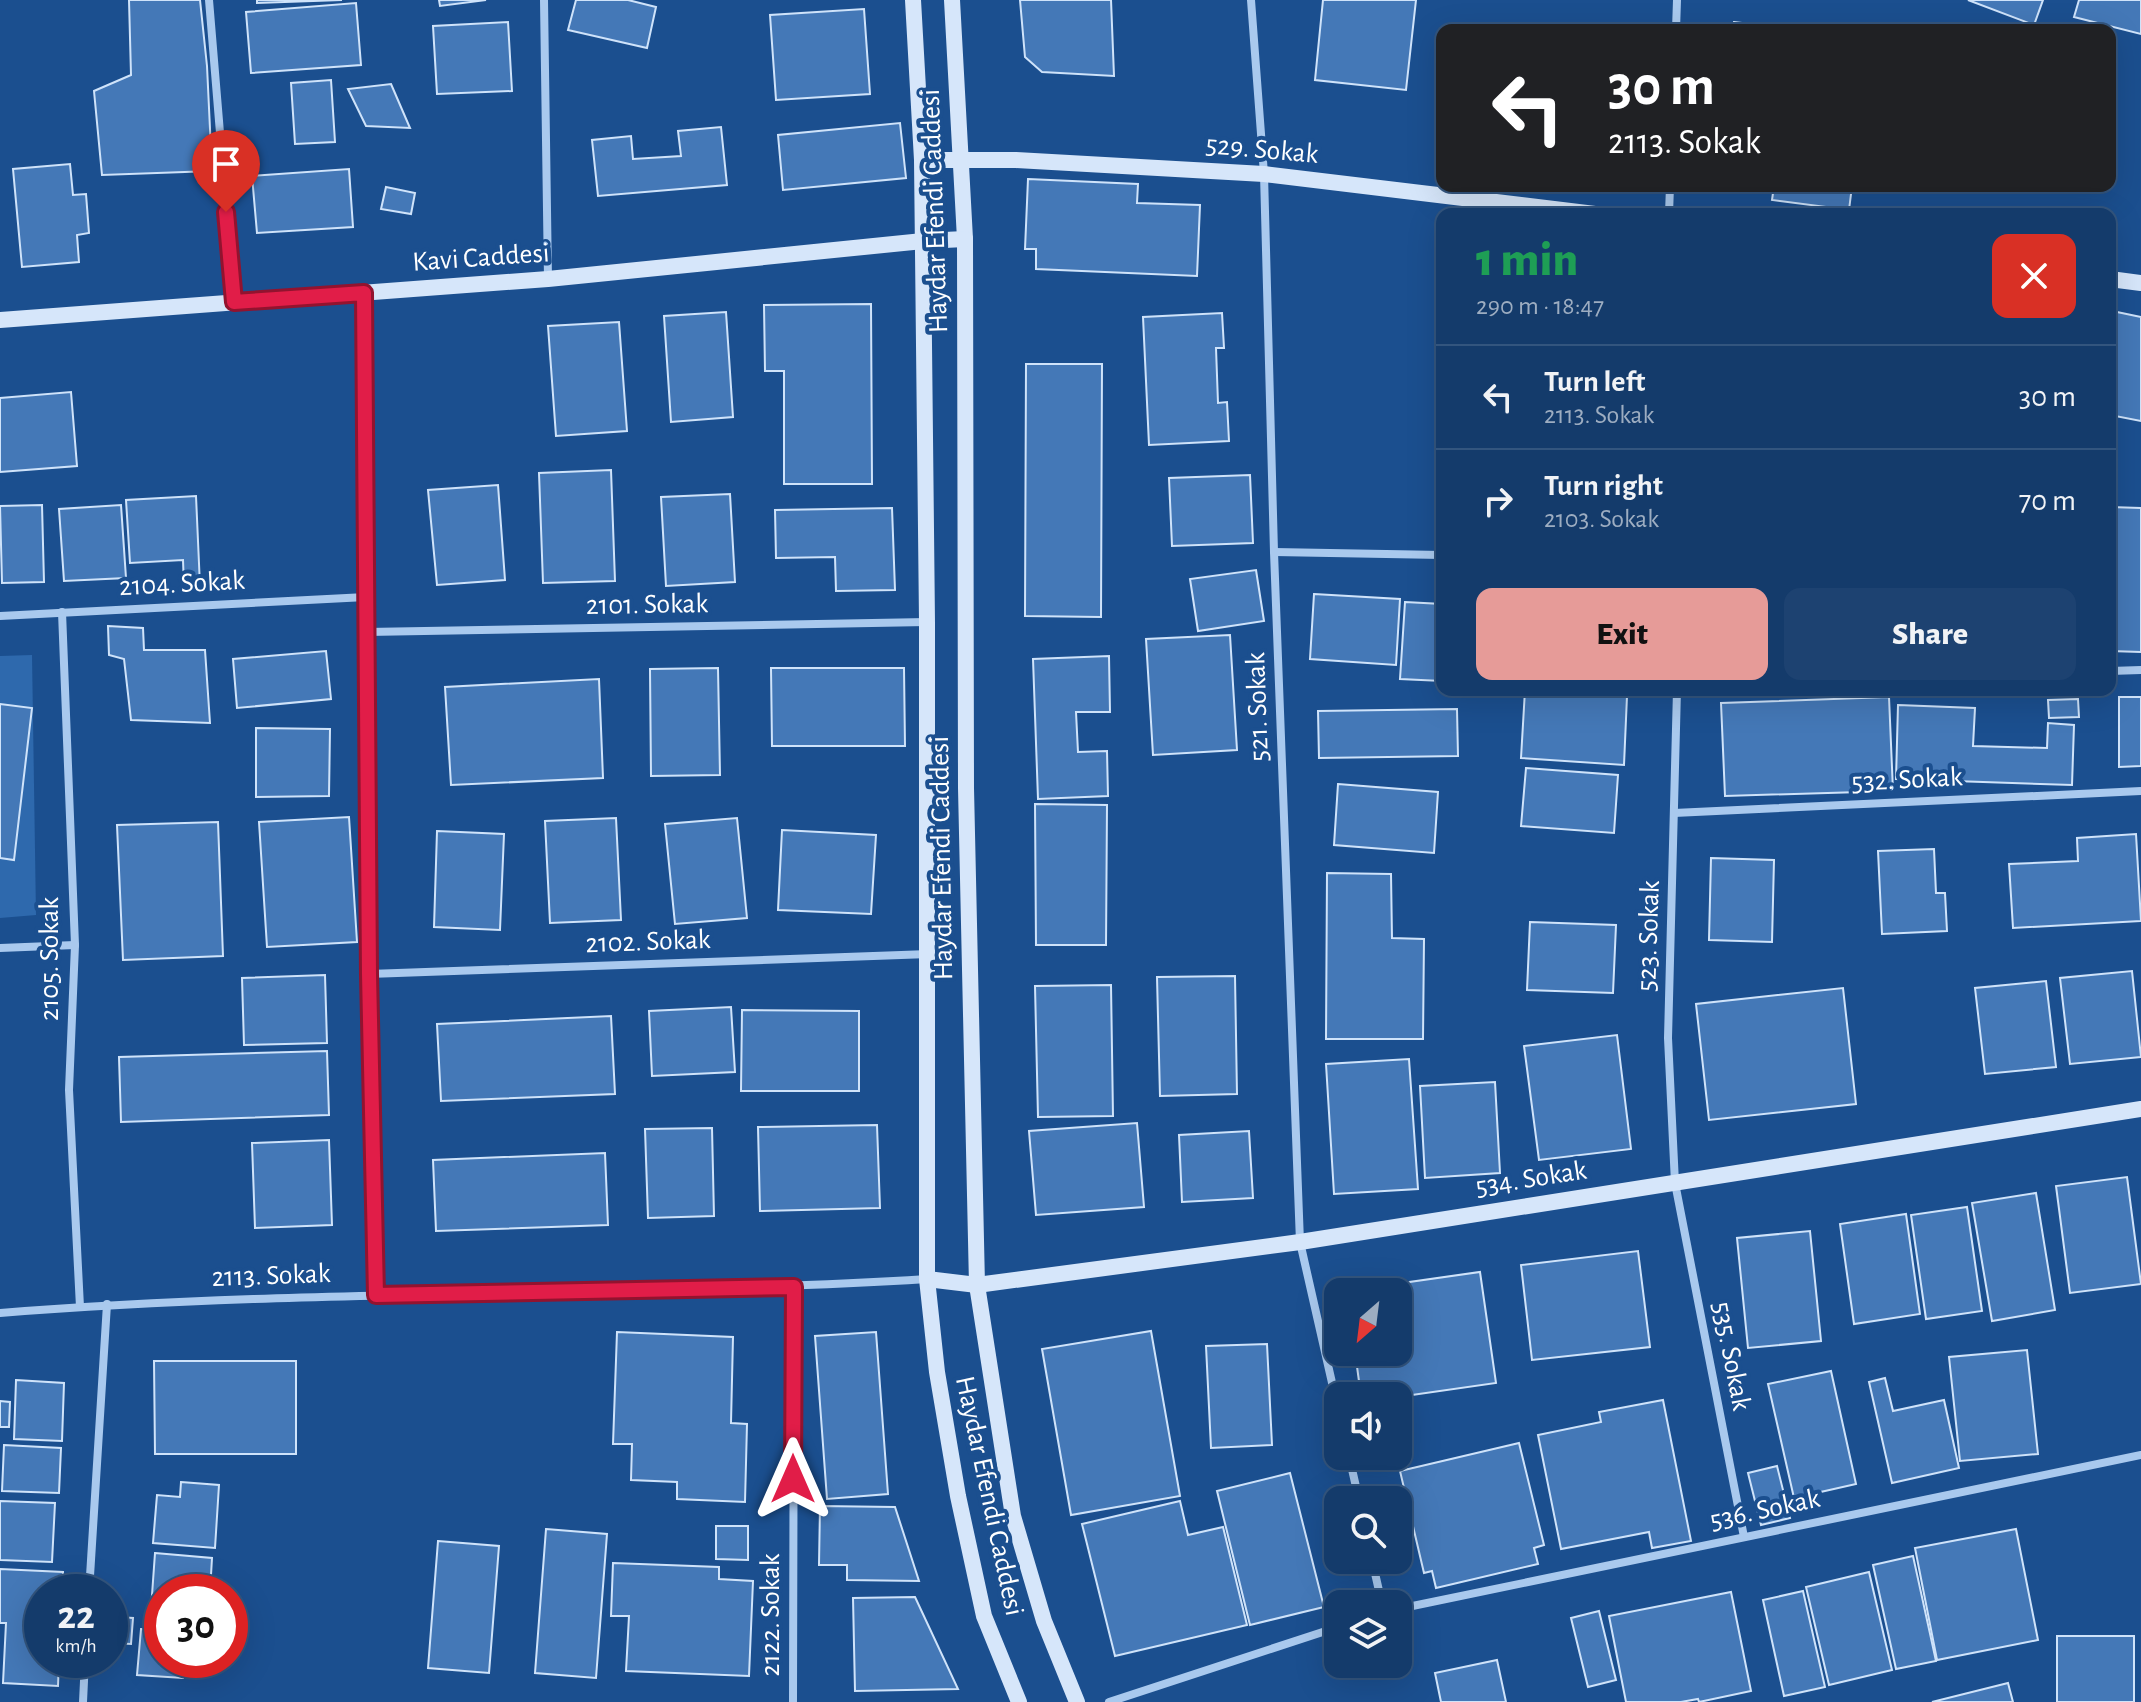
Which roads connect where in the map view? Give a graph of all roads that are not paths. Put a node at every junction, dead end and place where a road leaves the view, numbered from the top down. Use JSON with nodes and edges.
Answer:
{"nodes":[{"id":1,"x":209,"y":0,"type":"edge"},
{"id":2,"x":544,"y":0,"type":"edge"},
{"id":3,"x":913,"y":0,"type":"edge"},
{"id":4,"x":952,"y":0,"type":"edge"},
{"id":5,"x":1251,"y":0,"type":"edge"},
{"id":6,"x":1677,"y":0,"type":"edge"},
{"id":7,"x":1676,"y":24,"type":"edge"},
{"id":8,"x":922,"y":160,"type":"junction"},
{"id":9,"x":963,"y":160,"type":"junction"},
{"id":10,"x":1264,"y":174,"type":"junction"},
{"id":11,"x":1545,"y":208,"type":"edge"},
{"id":12,"x":965,"y":239,"type":"junction"},
{"id":13,"x":923,"y":241,"type":"junction"},
{"id":14,"x":548,"y":279,"type":"junction"},
{"id":15,"x":2116,"y":280,"type":"edge"},
{"id":16,"x":2141,"y":283,"type":"edge"},
{"id":17,"x":364,"y":293,"type":"junction"},
{"id":18,"x":234,"y":302,"type":"junction"},
{"id":19,"x":0,"y":320,"type":"edge"},
{"id":20,"x":1274,"y":552,"type":"junction"},
{"id":21,"x":1436,"y":555,"type":"edge"},
{"id":22,"x":366,"y":597,"type":"junction"},
{"id":23,"x":62,"y":612,"type":"junction"},
{"id":24,"x":0,"y":616,"type":"edge"},
{"id":25,"x":927,"y":622,"type":"junction"},
{"id":26,"x":367,"y":632,"type":"junction"},
{"id":27,"x":2141,"y":670,"type":"edge"},
{"id":28,"x":2116,"y":671,"type":"edge"},
{"id":29,"x":1677,"y":696,"type":"edge"},
{"id":30,"x":2141,"y":791,"type":"edge"},
{"id":31,"x":1674,"y":813,"type":"junction"},
{"id":32,"x":75,"y":945,"type":"junction"},
{"id":33,"x":0,"y":948,"type":"edge"},
{"id":34,"x":929,"y":954,"type":"junction"},
{"id":35,"x":369,"y":974,"type":"junction"},
{"id":36,"x":2141,"y":1109,"type":"edge"},
{"id":37,"x":1675,"y":1183,"type":"junction"},
{"id":38,"x":1300,"y":1242,"type":"junction"},
{"id":39,"x":927,"y":1279,"type":"junction"},
{"id":40,"x":977,"y":1285,"type":"junction"},
{"id":41,"x":794,"y":1287,"type":"junction"},
{"id":42,"x":376,"y":1295,"type":"junction"},
{"id":43,"x":107,"y":1304,"type":"junction"},
{"id":44,"x":80,"y":1307,"type":"junction"},
{"id":45,"x":0,"y":1313,"type":"edge"},
{"id":46,"x":1332,"y":1382,"type":"edge"},
{"id":47,"x":2141,"y":1455,"type":"edge"},
{"id":48,"x":1744,"y":1537,"type":"junction"},
{"id":49,"x":90,"y":1574,"type":"edge"},
{"id":50,"x":1412,"y":1606,"type":"edge"},
{"id":51,"x":1324,"y":1632,"type":"edge"},
{"id":52,"x":84,"y":1678,"type":"edge"},
{"id":53,"x":83,"y":1702,"type":"edge"},
{"id":54,"x":793,"y":1702,"type":"edge"},
{"id":55,"x":1019,"y":1702,"type":"edge"},
{"id":56,"x":1077,"y":1702,"type":"edge"},
{"id":57,"x":1109,"y":1702,"type":"edge"}],
"edges":[{"from":1,"to":18,"type":"street"},
{"from":2,"to":14,"type":"street"},
{"from":3,"to":8,"type":"main road","name":"Haydar Efendi Caddesi"},
{"from":4,"to":9,"type":"main road","name":"Haydar Efendi Caddesi"},
{"from":5,"to":10,"type":"street","name":"521. Sokak"},
{"from":6,"to":7,"type":"street"},
{"from":8,"to":9,"type":"main road","name":"529. Sokak"},
{"from":8,"to":13,"type":"main road","name":"Haydar Efendi Caddesi"},
{"from":9,"to":10,"type":"main road","name":"529. Sokak"},
{"from":9,"to":12,"type":"main road","name":"Haydar Efendi Caddesi"},
{"from":10,"to":11,"type":"main road","name":"529. Sokak"},
{"from":10,"to":20,"type":"street","name":"521. Sokak"},
{"from":12,"to":13,"type":"main road","name":"Kavi Caddesi"},
{"from":12,"to":40,"type":"main road","name":"Haydar Efendi Caddesi"},
{"from":13,"to":14,"type":"main road","name":"Kavi Caddesi"},
{"from":13,"to":25,"type":"main road","name":"Haydar Efendi Caddesi"},
{"from":14,"to":17,"type":"main road","name":"Kavi Caddesi"},
{"from":15,"to":16,"type":"main road"},
{"from":17,"to":18,"type":"main road","name":"Kavi Caddesi"},
{"from":17,"to":22,"type":"street"},
{"from":18,"to":19,"type":"main road","name":"Kavi Caddesi"},
{"from":20,"to":21,"type":"street"},
{"from":20,"to":38,"type":"street","name":"521. Sokak"},
{"from":22,"to":23,"type":"street","name":"2104. Sokak"},
{"from":22,"to":26,"type":"street"},
{"from":23,"to":24,"type":"street","name":"2104. Sokak"},
{"from":23,"to":32,"type":"street","name":"2105. Sokak"},
{"from":25,"to":26,"type":"street","name":"2101. Sokak"},
{"from":25,"to":34,"type":"main road","name":"Haydar Efendi Caddesi"},
{"from":26,"to":35,"type":"street"},
{"from":27,"to":28,"type":"street"},
{"from":29,"to":31,"type":"street","name":"523. Sokak"},
{"from":30,"to":31,"type":"street","name":"532. Sokak"},
{"from":31,"to":37,"type":"street","name":"523. Sokak"},
{"from":32,"to":33,"type":"street"},
{"from":32,"to":44,"type":"street","name":"2105. Sokak"},
{"from":34,"to":35,"type":"street","name":"2102. Sokak"},
{"from":34,"to":39,"type":"main road","name":"Haydar Efendi Caddesi"},
{"from":35,"to":42,"type":"street"},
{"from":36,"to":37,"type":"main road","name":"534. Sokak"},
{"from":37,"to":38,"type":"main road","name":"534. Sokak"},
{"from":37,"to":48,"type":"street","name":"535. Sokak"},
{"from":38,"to":40,"type":"main road","name":"534. Sokak"},
{"from":38,"to":46,"type":"street","name":"521. Sokak"},
{"from":39,"to":40,"type":"main road","name":"534. Sokak"},
{"from":39,"to":41,"type":"street","name":"2113. Sokak"},
{"from":39,"to":55,"type":"main road","name":"Haydar Efendi Caddesi"},
{"from":40,"to":56,"type":"main road","name":"Haydar Efendi Caddesi"},
{"from":41,"to":42,"type":"street","name":"2113. Sokak"},
{"from":41,"to":54,"type":"street","name":"2122. Sokak"},
{"from":42,"to":43,"type":"street","name":"2113. Sokak"},
{"from":43,"to":44,"type":"street","name":"2113. Sokak"},
{"from":43,"to":49,"type":"street"},
{"from":44,"to":45,"type":"street","name":"2113. Sokak"},
{"from":47,"to":48,"type":"street","name":"536. Sokak"},
{"from":48,"to":50,"type":"street","name":"536. Sokak"},
{"from":51,"to":57,"type":"street"},
{"from":52,"to":53,"type":"street"}]}
